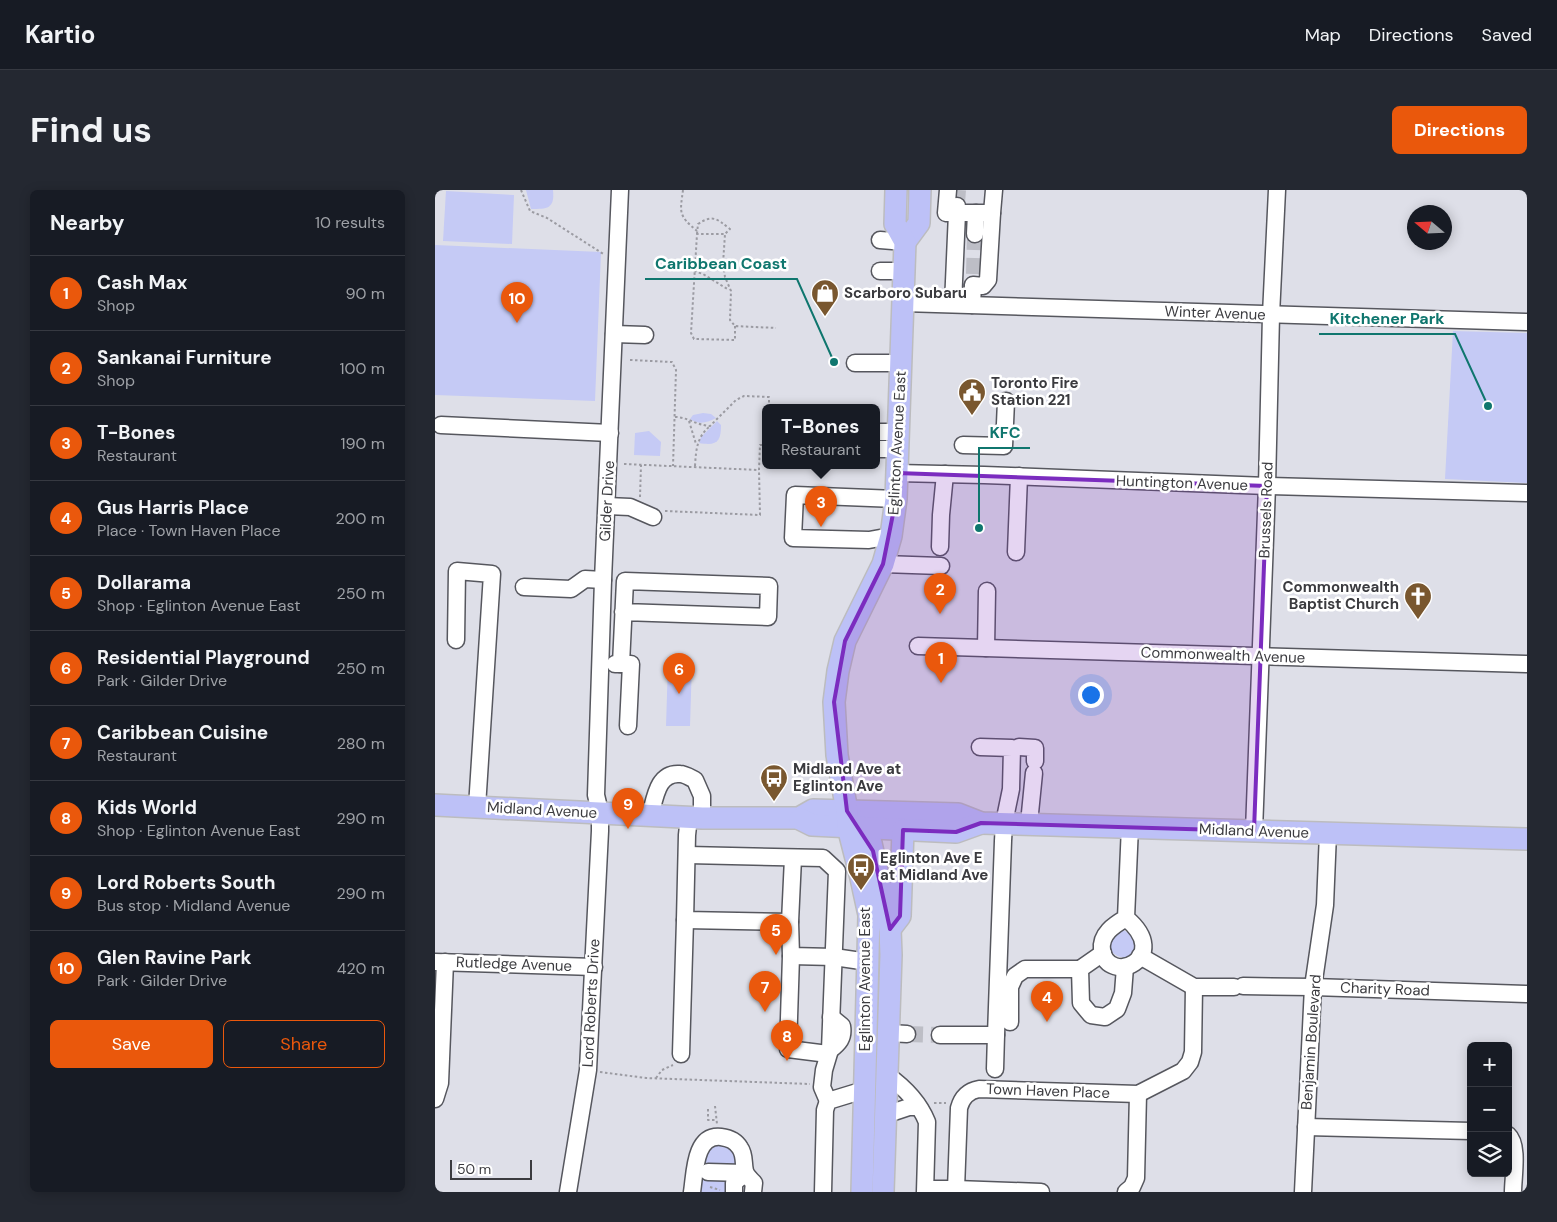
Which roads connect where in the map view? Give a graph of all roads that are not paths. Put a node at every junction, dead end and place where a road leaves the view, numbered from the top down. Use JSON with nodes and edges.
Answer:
{"nodes":[{"id":1,"x":620,"y":190,"type":"edge"},
{"id":2,"x":896,"y":190,"type":"edge"},
{"id":3,"x":920,"y":190,"type":"edge"},
{"id":4,"x":994,"y":190,"type":"edge"},
{"id":5,"x":1277,"y":190,"type":"edge"},
{"id":6,"x":954,"y":202,"type":"edge"},
{"id":7,"x":984,"y":213,"type":"junction"},
{"id":8,"x":975,"y":234,"type":"tunnel mouth"},
{"id":9,"x":880,"y":240,"type":"dead end"},
{"id":10,"x":905,"y":242,"type":"junction"},
{"id":11,"x":880,"y":270,"type":"dead end"},
{"id":12,"x":904,"y":271,"type":"junction"},
{"id":13,"x":903,"y":303,"type":"junction"},
{"id":14,"x":953,"y":304,"type":"junction"},
{"id":15,"x":972,"y":304,"type":"junction"},
{"id":16,"x":1271,"y":315,"type":"junction"},
{"id":17,"x":1527,"y":322,"type":"edge"},
{"id":18,"x":614,"y":334,"type":"junction"},
{"id":19,"x":645,"y":335,"type":"dead end"},
{"id":20,"x":855,"y":363,"type":"dead end"},
{"id":21,"x":901,"y":364,"type":"junction"},
{"id":22,"x":1006,"y":401,"type":"dead end"},
{"id":23,"x":441,"y":425,"type":"dead end"},
{"id":24,"x":610,"y":433,"type":"junction"},
{"id":25,"x":880,"y":434,"type":"edge"},
{"id":26,"x":898,"y":441,"type":"junction"},
{"id":27,"x":963,"y":445,"type":"dead end"},
{"id":28,"x":880,"y":448,"type":"edge"},
{"id":29,"x":897,"y":473,"type":"junction"},
{"id":30,"x":945,"y":474,"type":"junction"},
{"id":31,"x":1019,"y":476,"type":"junction"},
{"id":32,"x":1267,"y":486,"type":"junction"},
{"id":33,"x":1527,"y":493,"type":"edge"},
{"id":34,"x":896,"y":499,"type":"junction"},
{"id":35,"x":607,"y":506,"type":"junction"},
{"id":36,"x":658,"y":514,"type":"road end"},
{"id":37,"x":891,"y":536,"type":"junction"},
{"id":38,"x":940,"y":547,"type":"dead end"},
{"id":39,"x":1016,"y":552,"type":"dead end"},
{"id":40,"x":883,"y":564,"type":"junction"},
{"id":41,"x":941,"y":566,"type":"dead end"},
{"id":42,"x":603,"y":580,"type":"junction"},
{"id":43,"x":524,"y":588,"type":"dead end"},
{"id":44,"x":987,"y":591,"type":"dead end"},
{"id":45,"x":623,"y":612,"type":"junction"},
{"id":46,"x":456,"y":640,"type":"dead end"},
{"id":47,"x":918,"y":646,"type":"dead end"},
{"id":48,"x":986,"y":648,"type":"junction"},
{"id":49,"x":1260,"y":657,"type":"junction"},
{"id":50,"x":600,"y":662,"type":"junction"},
{"id":51,"x":621,"y":664,"type":"junction"},
{"id":52,"x":1527,"y":664,"type":"edge"},
{"id":53,"x":628,"y":726,"type":"dead end"},
{"id":54,"x":980,"y":747,"type":"dead end"},
{"id":55,"x":1019,"y":747,"type":"dead end"},
{"id":56,"x":435,"y":805,"type":"edge"},
{"id":57,"x":477,"y":807,"type":"junction"},
{"id":58,"x":599,"y":812,"type":"junction"},
{"id":59,"x":650,"y":816,"type":"junction"},
{"id":60,"x":696,"y":817,"type":"junction"},
{"id":61,"x":851,"y":822,"type":"junction"},
{"id":62,"x":981,"y":822,"type":"junction"},
{"id":63,"x":1004,"y":823,"type":"junction"},
{"id":64,"x":1029,"y":823,"type":"junction"},
{"id":65,"x":1129,"y":826,"type":"junction"},
{"id":66,"x":903,"y":830,"type":"junction"},
{"id":67,"x":1254,"y":831,"type":"junction"},
{"id":68,"x":1328,"y":833,"type":"junction"},
{"id":69,"x":1527,"y":839,"type":"edge"},
{"id":70,"x":688,"y":856,"type":"junction"},
{"id":71,"x":793,"y":858,"type":"junction"},
{"id":72,"x":1126,"y":918,"type":"junction"},
{"id":73,"x":685,"y":920,"type":"junction"},
{"id":74,"x":790,"y":922,"type":"junction"},
{"id":75,"x":890,"y":929,"type":"junction"},
{"id":76,"x":1103,"y":953,"type":"junction"},
{"id":77,"x":791,"y":956,"type":"junction"},
{"id":78,"x":1140,"y":956,"type":"junction"},
{"id":79,"x":834,"y":957,"type":"junction"},
{"id":80,"x":440,"y":962,"type":"edge"},
{"id":81,"x":868,"y":962,"type":"junction"},
{"id":82,"x":594,"y":967,"type":"junction"},
{"id":83,"x":1125,"y":967,"type":"junction"},
{"id":84,"x":1080,"y":969,"type":"junction"},
{"id":85,"x":1195,"y":986,"type":"junction"},
{"id":86,"x":1313,"y":987,"type":"junction"},
{"id":87,"x":1527,"y":994,"type":"edge"},
{"id":88,"x":1010,"y":1022,"type":"dead end"},
{"id":89,"x":940,"y":1035,"type":"tunnel mouth"},
{"id":90,"x":996,"y":1035,"type":"junction"},
{"id":91,"x":829,"y":1052,"type":"junction"},
{"id":92,"x":677,"y":1059,"type":"road end"},
{"id":93,"x":995,"y":1069,"type":"dead end"},
{"id":94,"x":887,"y":1074,"type":"junction"},
{"id":95,"x":864,"y":1090,"type":"junction"},
{"id":96,"x":825,"y":1094,"type":"junction"},
{"id":97,"x":1138,"y":1094,"type":"junction"},
{"id":98,"x":435,"y":1100,"type":"edge"},
{"id":99,"x":918,"y":1107,"type":"junction"},
{"id":100,"x":885,"y":1115,"type":"junction"},
{"id":101,"x":1306,"y":1127,"type":"junction"},
{"id":102,"x":1467,"y":1131,"type":"edge"},
{"id":103,"x":1512,"y":1139,"type":"edge"},
{"id":104,"x":707,"y":1172,"type":"dead end"},
{"id":105,"x":745,"y":1173,"type":"junction"},
{"id":106,"x":957,"y":1189,"type":"junction"},
{"id":107,"x":926,"y":1191,"type":"edge"},
{"id":108,"x":569,"y":1192,"type":"edge"},
{"id":109,"x":692,"y":1192,"type":"edge"},
{"id":110,"x":734,"y":1192,"type":"edge"},
{"id":111,"x":753,"y":1192,"type":"edge"},
{"id":112,"x":823,"y":1192,"type":"edge"},
{"id":113,"x":862,"y":1192,"type":"edge"},
{"id":114,"x":883,"y":1192,"type":"edge"},
{"id":115,"x":1041,"y":1192,"type":"edge"},
{"id":116,"x":1126,"y":1192,"type":"edge"},
{"id":117,"x":1303,"y":1192,"type":"edge"},
{"id":118,"x":1513,"y":1192,"type":"edge"}],
"edges":[{"from":1,"to":18,"type":"street","name":"Gilder Drive"},
{"from":2,"to":10,"type":"main road","name":"Eglinton Avenue East"},
{"from":3,"to":10,"type":"main road"},
{"from":4,"to":7,"type":"street"},
{"from":5,"to":16,"type":"street","name":"Brussels Road"},
{"from":6,"to":7,"type":"street"},
{"from":6,"to":14,"type":"street"},
{"from":7,"to":8,"type":"street"},
{"from":7,"to":15,"type":"street"},
{"from":9,"to":10,"type":"street"},
{"from":10,"to":12,"type":"main road","name":"Eglinton Avenue East"},
{"from":11,"to":12,"type":"street"},
{"from":12,"to":13,"type":"main road","name":"Eglinton Avenue East"},
{"from":13,"to":14,"type":"street","name":"Winter Avenue"},
{"from":13,"to":21,"type":"main road","name":"Eglinton Avenue East"},
{"from":14,"to":15,"type":"street","name":"Winter Avenue"},
{"from":15,"to":16,"type":"street","name":"Winter Avenue"},
{"from":16,"to":17,"type":"street","name":"Winter Avenue"},
{"from":16,"to":32,"type":"street","name":"Brussels Road"},
{"from":18,"to":19,"type":"street"},
{"from":18,"to":24,"type":"street","name":"Gilder Drive"},
{"from":20,"to":21,"type":"street"},
{"from":21,"to":26,"type":"main road","name":"Eglinton Avenue East"},
{"from":22,"to":27,"type":"street"},
{"from":23,"to":24,"type":"street"},
{"from":24,"to":35,"type":"street","name":"Gilder Drive"},
{"from":25,"to":26,"type":"street"},
{"from":26,"to":28,"type":"street"},
{"from":26,"to":29,"type":"main road","name":"Eglinton Avenue East"},
{"from":29,"to":30,"type":"street","name":"Huntington Avenue"},
{"from":29,"to":34,"type":"main road","name":"Eglinton Avenue East"},
{"from":30,"to":31,"type":"street","name":"Huntington Avenue"},
{"from":30,"to":38,"type":"street"},
{"from":31,"to":32,"type":"street","name":"Huntington Avenue"},
{"from":31,"to":39,"type":"street"},
{"from":32,"to":33,"type":"street","name":"Huntington Avenue"},
{"from":32,"to":49,"type":"street","name":"Brussels Road"},
{"from":34,"to":37,"type":"main road","name":"Eglinton Avenue East"},
{"from":34,"to":37,"type":"street"},
{"from":35,"to":36,"type":"street"},
{"from":35,"to":42,"type":"street","name":"Gilder Drive"},
{"from":37,"to":40,"type":"main road","name":"Eglinton Avenue East"},
{"from":40,"to":41,"type":"street"},
{"from":40,"to":61,"type":"main road","name":"Eglinton Avenue East"},
{"from":42,"to":43,"type":"street"},
{"from":42,"to":50,"type":"street","name":"Gilder Drive"},
{"from":44,"to":48,"type":"street"},
{"from":45,"to":45,"type":"street"},
{"from":45,"to":51,"type":"street"},
{"from":46,"to":57,"type":"street"},
{"from":47,"to":48,"type":"street","name":"Commonwealth Avenue"},
{"from":48,"to":49,"type":"street","name":"Commonwealth Avenue"},
{"from":49,"to":52,"type":"street","name":"Commonwealth Avenue"},
{"from":49,"to":67,"type":"street","name":"Brussels Road"},
{"from":50,"to":51,"type":"street"},
{"from":50,"to":58,"type":"street","name":"Gilder Drive"},
{"from":51,"to":53,"type":"street"},
{"from":54,"to":63,"type":"street"},
{"from":55,"to":64,"type":"street"},
{"from":56,"to":57,"type":"main road","name":"Midland Avenue"},
{"from":57,"to":58,"type":"main road","name":"Midland Avenue"},
{"from":58,"to":59,"type":"main road","name":"Midland Avenue"},
{"from":58,"to":82,"type":"street","name":"Lord Roberts Drive"},
{"from":59,"to":60,"type":"main road","name":"Midland Avenue"},
{"from":59,"to":60,"type":"street"},
{"from":60,"to":61,"type":"main road","name":"Midland Avenue"},
{"from":60,"to":70,"type":"street"},
{"from":61,"to":62,"type":"main road","name":"Midland Avenue"},
{"from":61,"to":66,"type":"main road","name":"Midland Avenue"},
{"from":61,"to":75,"type":"main road","name":"Eglinton Avenue East"},
{"from":61,"to":81,"type":"main road","name":"Eglinton Avenue East"},
{"from":62,"to":63,"type":"main road","name":"Midland Avenue"},
{"from":62,"to":66,"type":"main road","name":"Midland Avenue"},
{"from":63,"to":64,"type":"main road","name":"Midland Avenue"},
{"from":63,"to":90,"type":"street"},
{"from":64,"to":65,"type":"main road","name":"Midland Avenue"},
{"from":65,"to":67,"type":"main road","name":"Midland Avenue"},
{"from":65,"to":72,"type":"street"},
{"from":66,"to":75,"type":"main road","name":"Eglinton Avenue East"},
{"from":67,"to":68,"type":"main road","name":"Midland Avenue"},
{"from":68,"to":69,"type":"main road","name":"Midland Avenue"},
{"from":68,"to":86,"type":"street","name":"Benjamin Boulevard"},
{"from":70,"to":71,"type":"street"},
{"from":70,"to":73,"type":"street"},
{"from":71,"to":74,"type":"street"},
{"from":71,"to":79,"type":"street"},
{"from":72,"to":76,"type":"street"},
{"from":72,"to":78,"type":"street"},
{"from":73,"to":74,"type":"street"},
{"from":73,"to":92,"type":"street"},
{"from":74,"to":77,"type":"street"},
{"from":75,"to":94,"type":"main road","name":"Eglinton Avenue East"},
{"from":76,"to":83,"type":"street"},
{"from":76,"to":84,"type":"street"},
{"from":77,"to":79,"type":"street"},
{"from":77,"to":91,"type":"street"},
{"from":78,"to":83,"type":"street"},
{"from":78,"to":85,"type":"street"},
{"from":79,"to":81,"type":"street"},
{"from":79,"to":91,"type":"street"},
{"from":80,"to":82,"type":"street","name":"Rutledge Avenue"},
{"from":80,"to":98,"type":"street"},
{"from":81,"to":95,"type":"main road","name":"Eglinton Avenue East"},
{"from":82,"to":108,"type":"street","name":"Lord Roberts Drive"},
{"from":83,"to":84,"type":"street"},
{"from":84,"to":88,"type":"street"},
{"from":85,"to":86,"type":"street","name":"Charity Road"},
{"from":85,"to":97,"type":"street","name":"Town Haven Place"},
{"from":86,"to":87,"type":"street","name":"Charity Road"},
{"from":86,"to":101,"type":"street","name":"Benjamin Boulevard"},
{"from":89,"to":90,"type":"street"},
{"from":90,"to":93,"type":"street"},
{"from":91,"to":96,"type":"street"},
{"from":94,"to":99,"type":"street"},
{"from":94,"to":100,"type":"main road","name":"Eglinton Avenue East"},
{"from":95,"to":96,"type":"street"},
{"from":95,"to":113,"type":"main road","name":"Eglinton Avenue East"},
{"from":96,"to":112,"type":"street"},
{"from":97,"to":106,"type":"street","name":"Town Haven Place"},
{"from":97,"to":116,"type":"street"},
{"from":99,"to":100,"type":"street"},
{"from":99,"to":107,"type":"street"},
{"from":100,"to":114,"type":"main road","name":"Eglinton Avenue East"},
{"from":101,"to":102,"type":"street"},
{"from":101,"to":117,"type":"street","name":"Benjamin Boulevard"},
{"from":103,"to":118,"type":"street"},
{"from":104,"to":105,"type":"street"},
{"from":105,"to":109,"type":"street"},
{"from":105,"to":110,"type":"street"},
{"from":105,"to":111,"type":"street"},
{"from":106,"to":107,"type":"street"},
{"from":106,"to":115,"type":"street"}]}
